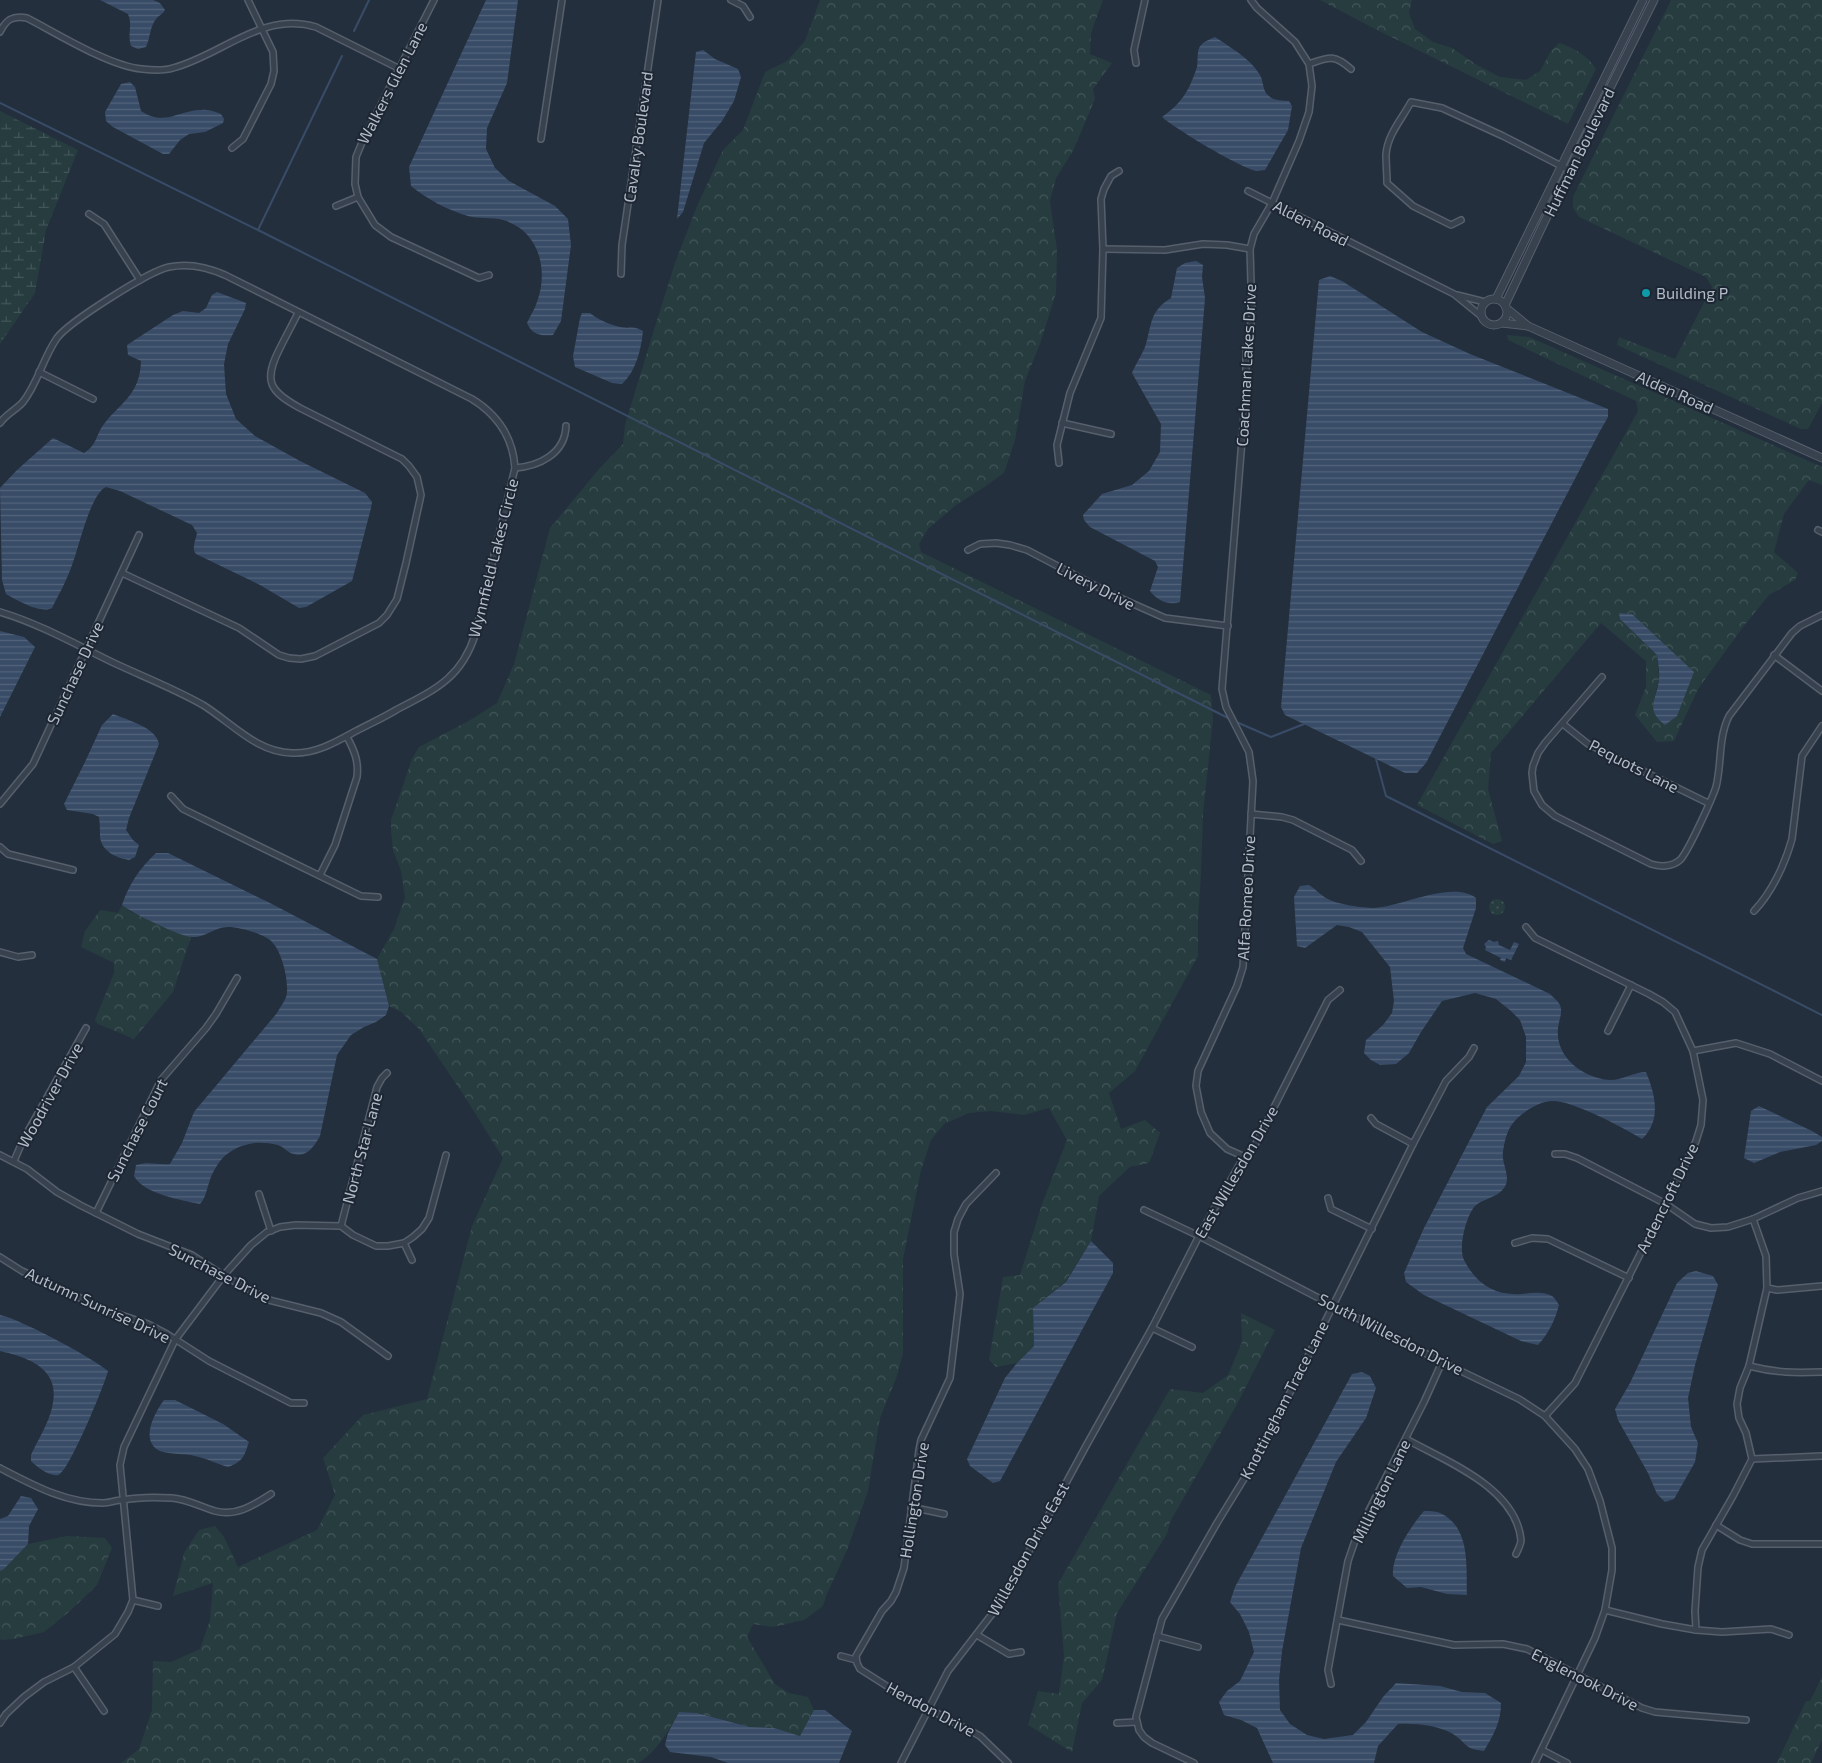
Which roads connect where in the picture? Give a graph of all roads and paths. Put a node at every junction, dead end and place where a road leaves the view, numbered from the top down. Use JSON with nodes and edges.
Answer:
{"nodes":[{"id":1,"x":248,"y":0,"type":"edge"},
{"id":2,"x":434,"y":0,"type":"edge"},
{"id":3,"x":562,"y":0,"type":"edge"},
{"id":4,"x":658,"y":0,"type":"edge"},
{"id":5,"x":731,"y":0,"type":"edge"},
{"id":6,"x":1145,"y":0,"type":"edge"},
{"id":7,"x":1252,"y":0,"type":"edge"},
{"id":8,"x":1643,"y":0,"type":"edge"},
{"id":9,"x":1654,"y":0,"type":"edge"},
{"id":10,"x":750,"y":18,"type":"dead end"},
{"id":11,"x":262,"y":28,"type":"junction"},
{"id":12,"x":0,"y":32,"type":"edge"},
{"id":13,"x":1136,"y":63,"type":"dead end"},
{"id":14,"x":1309,"y":64,"type":"junction"},
{"id":15,"x":400,"y":69,"type":"junction"},
{"id":16,"x":1351,"y":69,"type":"dead end"},
{"id":17,"x":542,"y":139,"type":"dead end"},
{"id":18,"x":232,"y":148,"type":"dead end"},
{"id":19,"x":1561,"y":166,"type":"junction"},
{"id":20,"x":1569,"y":170,"type":"junction"},
{"id":21,"x":1118,"y":172,"type":"dead end"},
{"id":22,"x":1248,"y":191,"type":"dead end"},
{"id":23,"x":358,"y":198,"type":"junction"},
{"id":24,"x":1272,"y":204,"type":"junction"},
{"id":25,"x":336,"y":206,"type":"dead end"},
{"id":26,"x":89,"y":214,"type":"dead end"},
{"id":27,"x":1461,"y":220,"type":"dead end"},
{"id":28,"x":1103,"y":249,"type":"junction"},
{"id":29,"x":1250,"y":249,"type":"junction"},
{"id":30,"x":621,"y":274,"type":"dead end"},
{"id":31,"x":489,"y":275,"type":"dead end"},
{"id":32,"x":140,"y":280,"type":"junction"},
{"id":33,"x":1454,"y":294,"type":"junction"},
{"id":34,"x":1496,"y":299,"type":"junction"},
{"id":35,"x":1485,"y":302,"type":"junction"},
{"id":36,"x":1506,"y":306,"type":"junction"},
{"id":37,"x":298,"y":313,"type":"junction"},
{"id":38,"x":1481,"y":316,"type":"junction"},
{"id":39,"x":1502,"y":323,"type":"junction"},
{"id":40,"x":1528,"y":326,"type":"junction"},
{"id":41,"x":39,"y":372,"type":"junction"},
{"id":42,"x":93,"y":399,"type":"dead end"},
{"id":43,"x":0,"y":423,"type":"edge"},
{"id":44,"x":1062,"y":423,"type":"junction"},
{"id":45,"x":566,"y":426,"type":"dead end"},
{"id":46,"x":1110,"y":434,"type":"dead end"},
{"id":47,"x":1822,"y":458,"type":"edge"},
{"id":48,"x":1059,"y":462,"type":"dead end"},
{"id":49,"x":514,"y":468,"type":"junction"},
{"id":50,"x":139,"y":535,"type":"dead end"},
{"id":51,"x":968,"y":550,"type":"dead end"},
{"id":52,"x":122,"y":574,"type":"junction"},
{"id":53,"x":0,"y":612,"type":"edge"},
{"id":54,"x":1822,"y":615,"type":"edge"},
{"id":55,"x":1228,"y":626,"type":"junction"},
{"id":56,"x":86,"y":648,"type":"junction"},
{"id":57,"x":1774,"y":655,"type":"junction"},
{"id":58,"x":1602,"y":677,"type":"dead end"},
{"id":59,"x":1822,"y":692,"type":"edge"},
{"id":60,"x":1563,"y":724,"type":"junction"},
{"id":61,"x":1822,"y":726,"type":"edge"},
{"id":62,"x":346,"y":737,"type":"junction"},
{"id":63,"x":1251,"y":759,"type":"joint"},
{"id":64,"x":171,"y":796,"type":"dead end"},
{"id":65,"x":1708,"y":803,"type":"junction"},
{"id":66,"x":0,"y":804,"type":"edge"},
{"id":67,"x":1251,"y":814,"type":"junction"},
{"id":68,"x":0,"y":847,"type":"edge"},
{"id":69,"x":1361,"y":861,"type":"dead end"},
{"id":70,"x":73,"y":870,"type":"dead end"},
{"id":71,"x":320,"y":875,"type":"junction"},
{"id":72,"x":378,"y":897,"type":"dead end"},
{"id":73,"x":1754,"y":911,"type":"dead end"},
{"id":74,"x":1526,"y":927,"type":"dead end"},
{"id":75,"x":0,"y":952,"type":"edge"},
{"id":76,"x":32,"y":955,"type":"dead end"},
{"id":77,"x":236,"y":978,"type":"dead end"},
{"id":78,"x":1630,"y":986,"type":"junction"},
{"id":79,"x":1340,"y":990,"type":"dead end"},
{"id":80,"x":86,"y":1028,"type":"dead end"},
{"id":81,"x":1608,"y":1031,"type":"dead end"},
{"id":82,"x":1474,"y":1048,"type":"dead end"},
{"id":83,"x":1693,"y":1051,"type":"junction"},
{"id":84,"x":387,"y":1073,"type":"dead end"},
{"id":85,"x":1822,"y":1081,"type":"edge"},
{"id":86,"x":1371,"y":1118,"type":"dead end"},
{"id":87,"x":1413,"y":1144,"type":"junction"},
{"id":88,"x":1555,"y":1154,"type":"dead end"},
{"id":89,"x":0,"y":1155,"type":"edge"},
{"id":90,"x":446,"y":1155,"type":"dead end"},
{"id":91,"x":1245,"y":1157,"type":"junction"},
{"id":92,"x":14,"y":1161,"type":"junction"},
{"id":93,"x":996,"y":1173,"type":"dead end"},
{"id":94,"x":1822,"y":1192,"type":"edge"},
{"id":95,"x":259,"y":1194,"type":"dead end"},
{"id":96,"x":1328,"y":1198,"type":"dead end"},
{"id":97,"x":1666,"y":1204,"type":"junction"},
{"id":98,"x":1144,"y":1210,"type":"dead end"},
{"id":99,"x":96,"y":1213,"type":"junction"},
{"id":100,"x":1752,"y":1220,"type":"junction"},
{"id":101,"x":341,"y":1226,"type":"junction"},
{"id":102,"x":1372,"y":1230,"type":"junction"},
{"id":103,"x":271,"y":1231,"type":"junction"},
{"id":104,"x":1199,"y":1236,"type":"junction"},
{"id":105,"x":404,"y":1243,"type":"junction"},
{"id":106,"x":1515,"y":1243,"type":"dead end"},
{"id":107,"x":0,"y":1258,"type":"edge"},
{"id":108,"x":412,"y":1260,"type":"dead end"},
{"id":109,"x":224,"y":1275,"type":"junction"},
{"id":110,"x":1628,"y":1278,"type":"junction"},
{"id":111,"x":1822,"y":1286,"type":"edge"},
{"id":112,"x":1767,"y":1288,"type":"junction"},
{"id":113,"x":1334,"y":1304,"type":"junction"},
{"id":114,"x":1152,"y":1328,"type":"junction"},
{"id":115,"x":175,"y":1340,"type":"junction"},
{"id":116,"x":1192,"y":1347,"type":"dead end"},
{"id":117,"x":388,"y":1356,"type":"dead end"},
{"id":118,"x":1136,"y":1357,"type":"joint"},
{"id":119,"x":1442,"y":1362,"type":"junction"},
{"id":120,"x":1749,"y":1366,"type":"junction"},
{"id":121,"x":1822,"y":1372,"type":"edge"},
{"id":122,"x":304,"y":1403,"type":"dead end"},
{"id":123,"x":1545,"y":1416,"type":"junction"},
{"id":124,"x":1406,"y":1439,"type":"junction"},
{"id":125,"x":1822,"y":1456,"type":"edge"},
{"id":126,"x":1752,"y":1459,"type":"junction"},
{"id":127,"x":0,"y":1468,"type":"edge"},
{"id":128,"x":271,"y":1494,"type":"dead end"},
{"id":129,"x":124,"y":1499,"type":"junction"},
{"id":130,"x":911,"y":1507,"type":"junction"},
{"id":131,"x":944,"y":1514,"type":"dead end"},
{"id":132,"x":1716,"y":1525,"type":"junction"},
{"id":133,"x":1822,"y":1544,"type":"edge"},
{"id":134,"x":1516,"y":1554,"type":"dead end"},
{"id":135,"x":133,"y":1600,"type":"junction"},
{"id":136,"x":158,"y":1606,"type":"dead end"},
{"id":137,"x":1605,"y":1610,"type":"junction"},
{"id":138,"x":1338,"y":1620,"type":"junction"},
{"id":139,"x":1696,"y":1630,"type":"junction"},
{"id":140,"x":977,"y":1635,"type":"junction"},
{"id":141,"x":1789,"y":1635,"type":"dead end"},
{"id":142,"x":1157,"y":1636,"type":"junction"},
{"id":143,"x":1198,"y":1647,"type":"dead end"},
{"id":144,"x":1022,"y":1652,"type":"dead end"},
{"id":145,"x":841,"y":1656,"type":"dead end"},
{"id":146,"x":856,"y":1658,"type":"junction"},
{"id":147,"x":74,"y":1667,"type":"junction"},
{"id":148,"x":1578,"y":1674,"type":"junction"},
{"id":149,"x":1331,"y":1684,"type":"dead end"},
{"id":150,"x":928,"y":1707,"type":"junction"},
{"id":151,"x":104,"y":1712,"type":"dead end"},
{"id":152,"x":1746,"y":1720,"type":"dead end"},
{"id":153,"x":1137,"y":1722,"type":"junction"},
{"id":154,"x":0,"y":1723,"type":"edge"},
{"id":155,"x":1117,"y":1723,"type":"dead end"},
{"id":156,"x":1542,"y":1750,"type":"junction"},
{"id":157,"x":901,"y":1763,"type":"edge"},
{"id":158,"x":1008,"y":1763,"type":"edge"},
{"id":159,"x":1194,"y":1763,"type":"edge"},
{"id":160,"x":1535,"y":1763,"type":"edge"},
{"id":161,"x":1567,"y":1763,"type":"edge"}],
"edges":[{"from":1,"to":11,"type":"street"},
{"from":2,"to":15,"type":"street","name":"Walkers Glen Lane"},
{"from":3,"to":17,"type":"street"},
{"from":4,"to":30,"type":"street","name":"Cavalry Boulevard"},
{"from":5,"to":10,"type":"street"},
{"from":6,"to":13,"type":"street"},
{"from":7,"to":14,"type":"street","name":"Coachman Lakes Drive"},
{"from":8,"to":19,"type":"street","name":"Huffman Boulevard"},
{"from":9,"to":20,"type":"street","name":"Huffman Boulevard"},
{"from":11,"to":12,"type":"street"},
{"from":11,"to":15,"type":"street"},
{"from":11,"to":18,"type":"street"},
{"from":14,"to":16,"type":"street"},
{"from":14,"to":24,"type":"street","name":"Coachman Lakes Drive"},
{"from":15,"to":23,"type":"street","name":"Walkers Glen Lane"},
{"from":19,"to":20,"type":"street"},
{"from":19,"to":27,"type":"street"},
{"from":19,"to":34,"type":"street","name":"Huffman Boulevard"},
{"from":20,"to":36,"type":"street","name":"Huffman Boulevard"},
{"from":21,"to":28,"type":"street"},
{"from":22,"to":24,"type":"street","name":"Alden Road"},
{"from":23,"to":25,"type":"street"},
{"from":23,"to":31,"type":"street"},
{"from":24,"to":29,"type":"street","name":"Coachman Lakes Drive"},
{"from":24,"to":33,"type":"street","name":"Alden Road"},
{"from":26,"to":32,"type":"street"},
{"from":28,"to":29,"type":"street"},
{"from":28,"to":44,"type":"street"},
{"from":29,"to":55,"type":"street","name":"Coachman Lakes Drive"},
{"from":32,"to":37,"type":"street","name":"Wynnfield Lakes Circle"},
{"from":32,"to":41,"type":"street","name":"Wynnfield Lakes Circle"},
{"from":33,"to":35,"type":"street","name":"Alden Road"},
{"from":33,"to":38,"type":"street","name":"Alden Road"},
{"from":34,"to":35,"type":"street"},
{"from":34,"to":36,"type":"street"},
{"from":35,"to":38,"type":"street"},
{"from":36,"to":39,"type":"street"},
{"from":36,"to":40,"type":"street","name":"Alden Road"},
{"from":37,"to":49,"type":"street","name":"Wynnfield Lakes Circle"},
{"from":37,"to":52,"type":"street"},
{"from":38,"to":39,"type":"street"},
{"from":39,"to":40,"type":"street","name":"Alden Road"},
{"from":40,"to":47,"type":"street","name":"Alden Road"},
{"from":41,"to":42,"type":"street"},
{"from":41,"to":43,"type":"street","name":"Wynnfield Lakes Circle"},
{"from":44,"to":46,"type":"street"},
{"from":44,"to":48,"type":"street"},
{"from":45,"to":49,"type":"street"},
{"from":49,"to":62,"type":"street","name":"Wynnfield Lakes Circle"},
{"from":50,"to":52,"type":"street","name":"Sunchase Drive"},
{"from":51,"to":55,"type":"street","name":"Livery Drive"},
{"from":52,"to":56,"type":"street","name":"Sunchase Drive"},
{"from":53,"to":56,"type":"street","name":"Wynnfield Lakes Circle"},
{"from":54,"to":57,"type":"street"},
{"from":55,"to":63,"type":"street","name":"Coachman Lakes Drive"},
{"from":56,"to":62,"type":"street","name":"Wynnfield Lakes Circle"},
{"from":56,"to":66,"type":"street","name":"Sunchase Drive"},
{"from":57,"to":59,"type":"street"},
{"from":57,"to":65,"type":"street"},
{"from":58,"to":60,"type":"street"},
{"from":60,"to":65,"type":"street","name":"Pequots Lane"},
{"from":60,"to":65,"type":"street"},
{"from":61,"to":73,"type":"street"},
{"from":62,"to":71,"type":"street"},
{"from":63,"to":67,"type":"street","name":"Alfa Romeo Drive"},
{"from":64,"to":71,"type":"street"},
{"from":67,"to":69,"type":"street"},
{"from":67,"to":91,"type":"street","name":"Alfa Romeo Drive"},
{"from":68,"to":70,"type":"street"},
{"from":71,"to":72,"type":"street"},
{"from":74,"to":78,"type":"street","name":"Ardencroft Drive"},
{"from":75,"to":76,"type":"street"},
{"from":77,"to":99,"type":"street","name":"Sunchase Court"},
{"from":78,"to":81,"type":"street"},
{"from":78,"to":83,"type":"street","name":"Ardencroft Drive"},
{"from":79,"to":91,"type":"street","name":"East Willesdon Drive"},
{"from":80,"to":92,"type":"street","name":"Woodriver Drive"},
{"from":82,"to":87,"type":"street","name":"Knottingham Trace Lane"},
{"from":83,"to":85,"type":"street"},
{"from":83,"to":97,"type":"street","name":"Ardencroft Drive"},
{"from":84,"to":101,"type":"street","name":"North Star Lane"},
{"from":86,"to":87,"type":"street"},
{"from":87,"to":102,"type":"street","name":"Knottingham Trace Lane"},
{"from":88,"to":97,"type":"street"},
{"from":89,"to":92,"type":"street","name":"Sunchase Drive"},
{"from":90,"to":105,"type":"street"},
{"from":91,"to":104,"type":"street","name":"East Willesdon Drive"},
{"from":92,"to":99,"type":"street","name":"Sunchase Drive"},
{"from":93,"to":130,"type":"street","name":"Hollington Drive"},
{"from":94,"to":100,"type":"street"},
{"from":95,"to":103,"type":"street"},
{"from":96,"to":102,"type":"street"},
{"from":97,"to":100,"type":"street"},
{"from":97,"to":110,"type":"street","name":"Ardencroft Drive"},
{"from":98,"to":104,"type":"street","name":"South Willesdon Drive"},
{"from":99,"to":109,"type":"street","name":"Sunchase Drive"},
{"from":100,"to":112,"type":"street"},
{"from":101,"to":103,"type":"street"},
{"from":101,"to":105,"type":"street"},
{"from":102,"to":113,"type":"street","name":"Knottingham Trace Lane"},
{"from":103,"to":109,"type":"street"},
{"from":104,"to":113,"type":"street","name":"South Willesdon Drive"},
{"from":104,"to":114,"type":"street","name":"East Willesdon Drive"},
{"from":105,"to":108,"type":"street"},
{"from":106,"to":110,"type":"street"},
{"from":107,"to":115,"type":"street","name":"Autumn Sunrise Drive"},
{"from":109,"to":115,"type":"street"},
{"from":109,"to":117,"type":"street","name":"Sunchase Drive"},
{"from":110,"to":123,"type":"street","name":"Ardencroft Drive"},
{"from":111,"to":112,"type":"street"},
{"from":112,"to":120,"type":"street"},
{"from":113,"to":119,"type":"street","name":"South Willesdon Drive"},
{"from":113,"to":142,"type":"street","name":"Knottingham Trace Lane"},
{"from":114,"to":116,"type":"street"},
{"from":114,"to":118,"type":"street","name":"East Willesdon Drive"},
{"from":115,"to":122,"type":"street","name":"Autumn Sunrise Drive"},
{"from":115,"to":129,"type":"street"},
{"from":118,"to":140,"type":"street","name":"Willesdon Drive East"},
{"from":119,"to":123,"type":"street","name":"South Willesdon Drive"},
{"from":119,"to":124,"type":"street","name":"Millington Lane"},
{"from":120,"to":121,"type":"street"},
{"from":120,"to":126,"type":"street"},
{"from":123,"to":137,"type":"street","name":"South Willesdon Drive"},
{"from":124,"to":134,"type":"street"},
{"from":124,"to":138,"type":"street","name":"Millington Lane"},
{"from":125,"to":126,"type":"street"},
{"from":126,"to":132,"type":"street"},
{"from":127,"to":129,"type":"street"},
{"from":128,"to":129,"type":"street"},
{"from":129,"to":135,"type":"street"},
{"from":130,"to":131,"type":"street"},
{"from":130,"to":146,"type":"street","name":"Hollington Drive"},
{"from":132,"to":133,"type":"street"},
{"from":132,"to":139,"type":"street"},
{"from":135,"to":136,"type":"street"},
{"from":135,"to":147,"type":"street"},
{"from":137,"to":139,"type":"street"},
{"from":137,"to":148,"type":"street","name":"South Willesdon Drive"},
{"from":138,"to":148,"type":"street","name":"Englenook Drive"},
{"from":138,"to":149,"type":"street","name":"Millington Lane"},
{"from":139,"to":141,"type":"street"},
{"from":140,"to":144,"type":"street"},
{"from":140,"to":150,"type":"street","name":"Willesdon Drive East"},
{"from":142,"to":143,"type":"street"},
{"from":142,"to":153,"type":"street","name":"Knottingham Trace Lane"},
{"from":145,"to":146,"type":"street"},
{"from":146,"to":150,"type":"street","name":"Hendon Drive"},
{"from":147,"to":151,"type":"street"},
{"from":147,"to":154,"type":"street"},
{"from":148,"to":152,"type":"street","name":"Englenook Drive"},
{"from":148,"to":156,"type":"street","name":"South Willesdon Drive"},
{"from":150,"to":157,"type":"street","name":"Willesdon Drive East"},
{"from":150,"to":158,"type":"street","name":"Hendon Drive"},
{"from":153,"to":155,"type":"street"},
{"from":153,"to":159,"type":"street"},
{"from":156,"to":160,"type":"street","name":"South Willesdon Drive"},
{"from":156,"to":161,"type":"street"}]}
